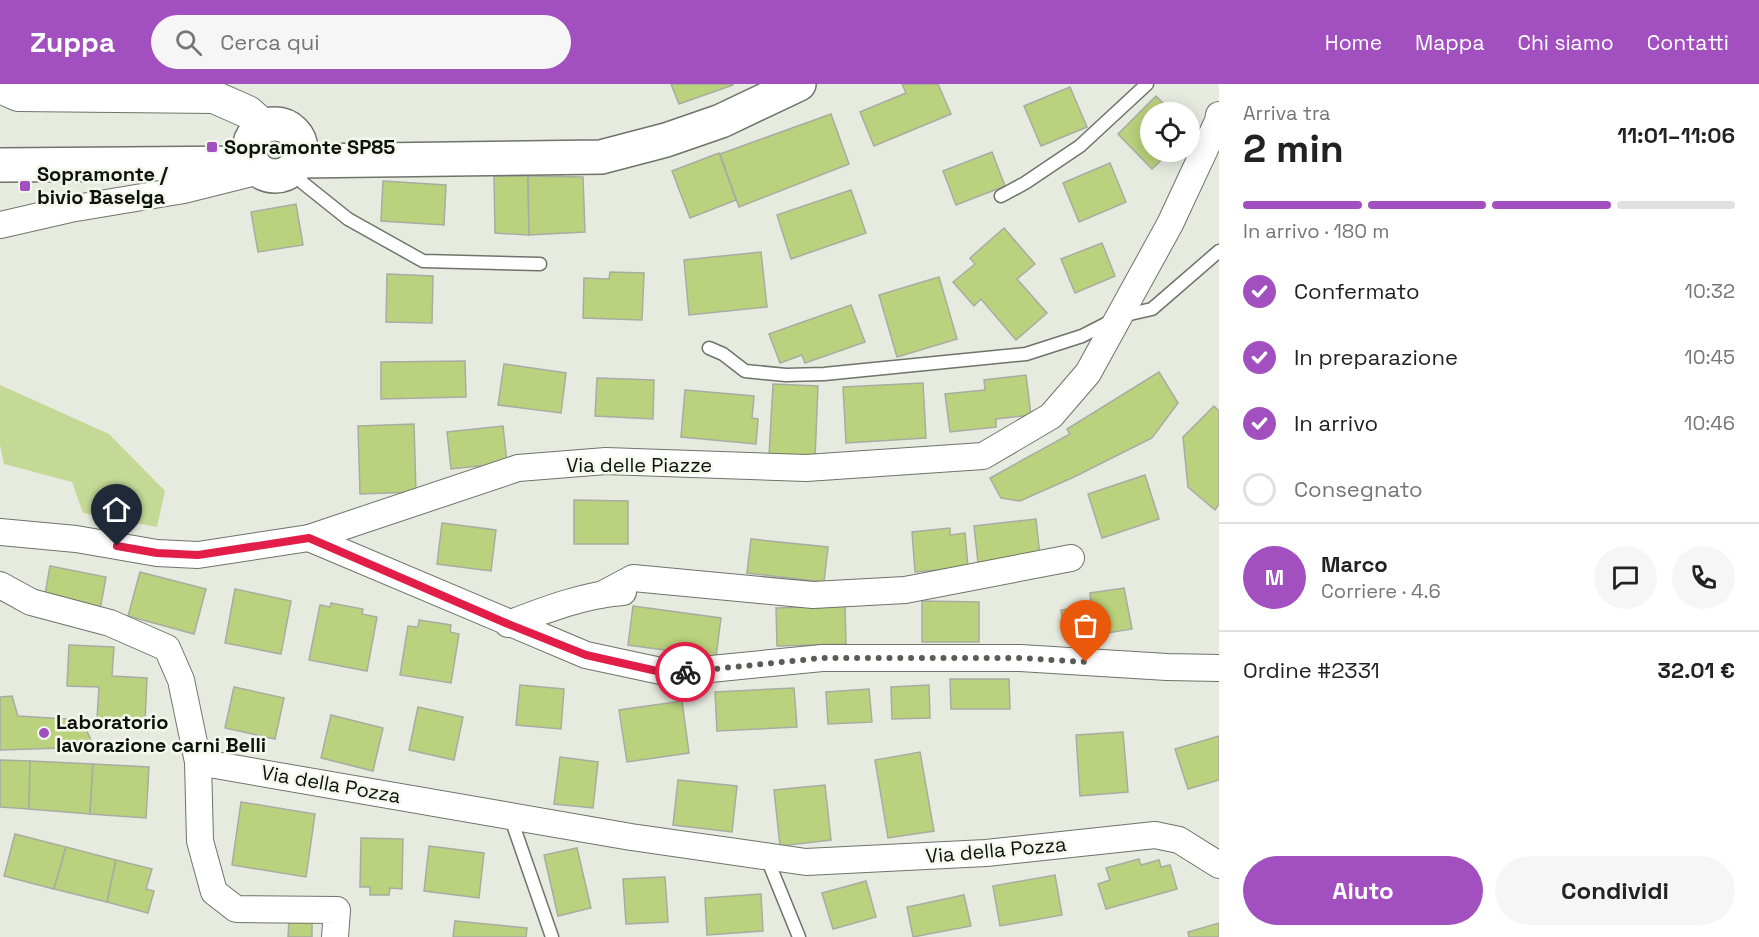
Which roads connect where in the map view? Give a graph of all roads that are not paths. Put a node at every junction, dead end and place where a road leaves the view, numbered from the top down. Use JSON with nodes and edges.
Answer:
{"nodes":[{"id":1,"x":49,"y":84,"type":"edge"},
{"id":2,"x":799,"y":84,"type":"edge"},
{"id":3,"x":1147,"y":84,"type":"edge"},
{"id":4,"x":9,"y":91,"type":"edge"},
{"id":5,"x":1219,"y":115,"type":"edge"},
{"id":6,"x":264,"y":126,"type":"junction"},
{"id":7,"x":0,"y":165,"type":"edge"},
{"id":8,"x":296,"y":165,"type":"junction"},
{"id":9,"x":257,"y":167,"type":"junction"},
{"id":10,"x":1001,"y":196,"type":"dead end"},
{"id":11,"x":0,"y":225,"type":"edge"},
{"id":12,"x":1219,"y":251,"type":"edge"},
{"id":13,"x":540,"y":264,"type":"dead end"},
{"id":14,"x":1121,"y":316,"type":"junction"},
{"id":15,"x":709,"y":348,"type":"dead end"},
{"id":16,"x":0,"y":532,"type":"edge"},
{"id":17,"x":309,"y":538,"type":"junction"},
{"id":18,"x":1071,"y":558,"type":"dead end"},
{"id":19,"x":0,"y":585,"type":"edge"},
{"id":20,"x":605,"y":593,"type":"junction"},
{"id":21,"x":766,"y":604,"type":"dead end"},
{"id":22,"x":508,"y":624,"type":"junction"},
{"id":23,"x":1219,"y":668,"type":"edge"},
{"id":24,"x":198,"y":762,"type":"junction"},
{"id":25,"x":510,"y":815,"type":"junction"},
{"id":26,"x":766,"y":856,"type":"junction"},
{"id":27,"x":1219,"y":865,"type":"edge"},
{"id":28,"x":335,"y":937,"type":"edge"},
{"id":29,"x":552,"y":937,"type":"edge"},
{"id":30,"x":800,"y":937,"type":"edge"}],
"edges":[{"from":1,"to":4,"type":"street"},
{"from":2,"to":8,"type":"main road"},
{"from":3,"to":10,"type":"lane"},
{"from":4,"to":6,"type":"street"},
{"from":5,"to":14,"type":"street","name":"Via delle Piazze"},
{"from":6,"to":8,"type":"main road"},
{"from":6,"to":9,"type":"main road"},
{"from":7,"to":9,"type":"main road"},
{"from":8,"to":9,"type":"main road"},
{"from":8,"to":13,"type":"lane"},
{"from":9,"to":11,"type":"street"},
{"from":12,"to":14,"type":"lane"},
{"from":14,"to":15,"type":"lane"},
{"from":14,"to":17,"type":"street","name":"Via delle Piazze"},
{"from":16,"to":17,"type":"street","name":"Via delle Piazze"},
{"from":17,"to":22,"type":"street"},
{"from":18,"to":20,"type":"street"},
{"from":19,"to":24,"type":"street"},
{"from":20,"to":21,"type":"street"},
{"from":20,"to":22,"type":"street"},
{"from":22,"to":23,"type":"street"},
{"from":24,"to":25,"type":"street","name":"Via della Pozza"},
{"from":24,"to":28,"type":"street"},
{"from":25,"to":26,"type":"street","name":"Via della Pozza"},
{"from":25,"to":29,"type":"lane"},
{"from":26,"to":27,"type":"street","name":"Via della Pozza"},
{"from":26,"to":30,"type":"lane"}]}
